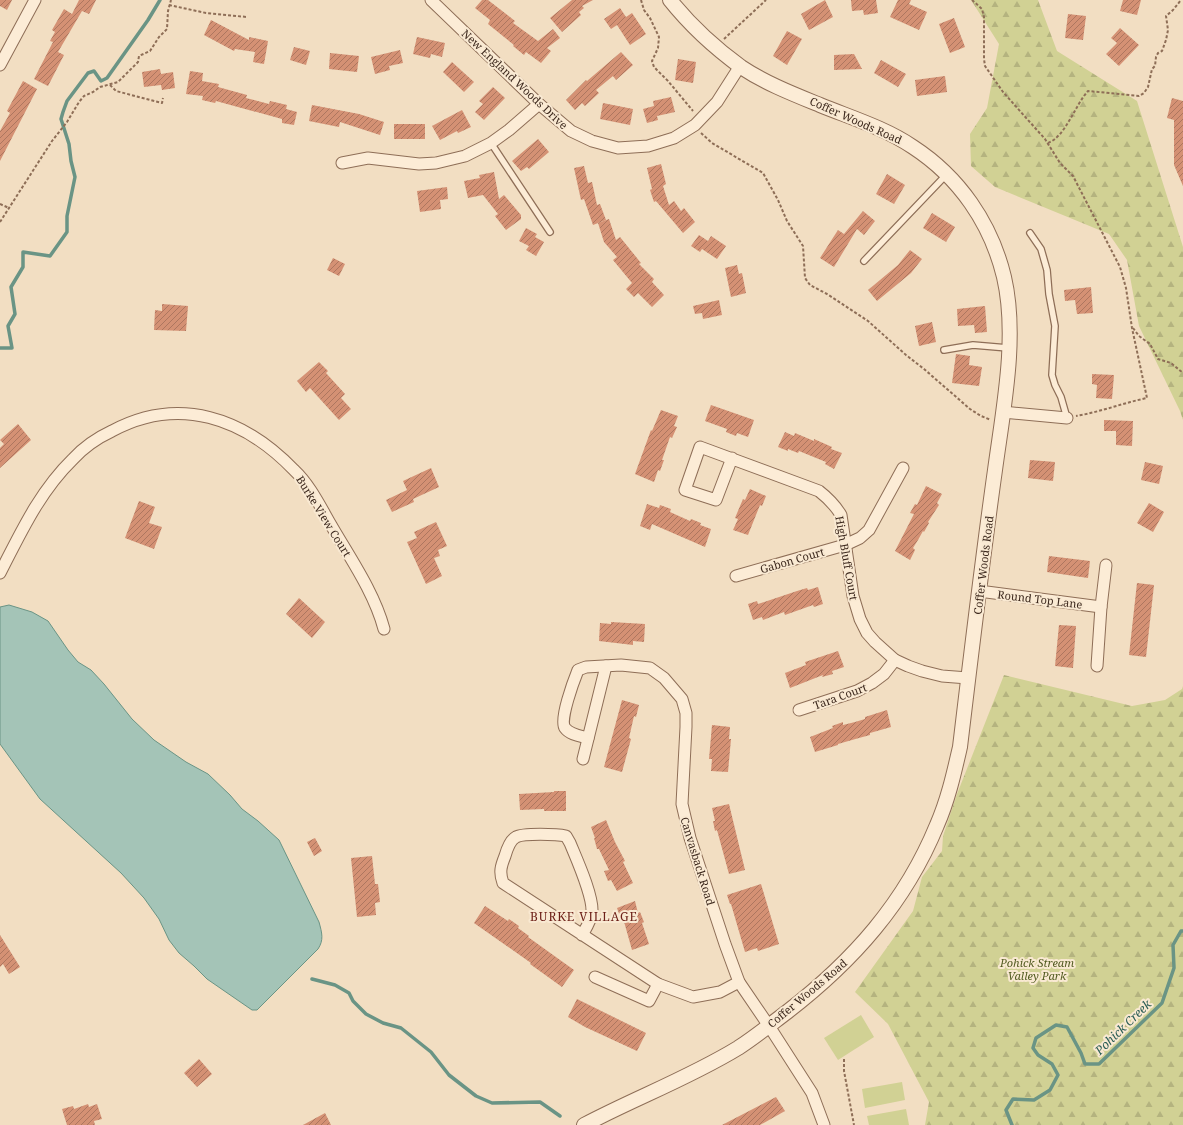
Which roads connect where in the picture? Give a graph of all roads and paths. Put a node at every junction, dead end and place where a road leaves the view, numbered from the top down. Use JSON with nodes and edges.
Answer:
{"nodes":[{"id":1,"x":35,"y":0,"type":"edge"},
{"id":2,"x":171,"y":0,"type":"edge"},
{"id":3,"x":431,"y":0,"type":"edge"},
{"id":4,"x":640,"y":0,"type":"edge"},
{"id":5,"x":670,"y":0,"type":"edge"},
{"id":6,"x":760,"y":0,"type":"edge"},
{"id":7,"x":766,"y":0,"type":"edge"},
{"id":8,"x":972,"y":0,"type":"edge"},
{"id":9,"x":1181,"y":0,"type":"edge"},
{"id":10,"x":762,"y":3,"type":"junction"},
{"id":11,"x":170,"y":5,"type":"junction"},
{"id":12,"x":247,"y":17,"type":"dead end"},
{"id":13,"x":723,"y":40,"type":"dead end"},
{"id":14,"x":0,"y":65,"type":"edge"},
{"id":15,"x":740,"y":66,"type":"junction"},
{"id":16,"x":109,"y":84,"type":"junction"},
{"id":17,"x":163,"y":98,"type":"dead end"},
{"id":18,"x":539,"y":104,"type":"junction"},
{"id":19,"x":696,"y":114,"type":"dead end"},
{"id":20,"x":701,"y":134,"type":"dead end"},
{"id":21,"x":491,"y":143,"type":"junction"},
{"id":22,"x":1048,"y":143,"type":"junction"},
{"id":23,"x":342,"y":163,"type":"dead end"},
{"id":24,"x":947,"y":174,"type":"junction"},
{"id":25,"x":0,"y":204,"type":"edge"},
{"id":26,"x":9,"y":208,"type":"junction"},
{"id":27,"x":0,"y":222,"type":"edge"},
{"id":28,"x":550,"y":232,"type":"dead end"},
{"id":29,"x":1030,"y":233,"type":"dead end"},
{"id":30,"x":864,"y":260,"type":"dead end"},
{"id":31,"x":1132,"y":328,"type":"junction"},
{"id":32,"x":1009,"y":348,"type":"junction"},
{"id":33,"x":944,"y":350,"type":"dead end"},
{"id":34,"x":1183,"y":373,"type":"edge"},
{"id":35,"x":1003,"y":417,"type":"junction"},
{"id":36,"x":1067,"y":418,"type":"junction"},
{"id":37,"x":732,"y":458,"type":"junction"},
{"id":38,"x":903,"y":468,"type":"dead end"},
{"id":39,"x":846,"y":545,"type":"junction"},
{"id":40,"x":1106,"y":565,"type":"dead end"},
{"id":41,"x":0,"y":573,"type":"edge"},
{"id":42,"x":736,"y":576,"type":"dead end"},
{"id":43,"x":979,"y":591,"type":"junction"},
{"id":44,"x":1101,"y":607,"type":"junction"},
{"id":45,"x":384,"y":629,"type":"dead end"},
{"id":46,"x":895,"y":660,"type":"junction"},
{"id":47,"x":606,"y":666,"type":"junction"},
{"id":48,"x":1097,"y":666,"type":"dead end"},
{"id":49,"x":968,"y":678,"type":"junction"},
{"id":50,"x":799,"y":710,"type":"dead end"},
{"id":51,"x":588,"y":738,"type":"junction"},
{"id":52,"x":583,"y":759,"type":"dead end"},
{"id":53,"x":582,"y":935,"type":"junction"},
{"id":54,"x":595,"y":977,"type":"dead end"},
{"id":55,"x":739,"y":982,"type":"junction"},
{"id":56,"x":658,"y":984,"type":"junction"},
{"id":57,"x":769,"y":1026,"type":"junction"},
{"id":58,"x":844,"y":1059,"type":"dead end"},
{"id":59,"x":856,"y":1114,"type":"dead end"},
{"id":60,"x":852,"y":1115,"type":"junction"},
{"id":61,"x":584,"y":1125,"type":"edge"},
{"id":62,"x":824,"y":1125,"type":"edge"},
{"id":63,"x":854,"y":1125,"type":"edge"}],
"edges":[{"from":1,"to":14,"type":"street"},
{"from":2,"to":11,"type":"path"},
{"from":3,"to":18,"type":"street","name":"New England Woods Drive"},
{"from":4,"to":19,"type":"path"},
{"from":5,"to":15,"type":"street","name":"Coffer Woods Road"},
{"from":6,"to":10,"type":"path"},
{"from":7,"to":10,"type":"path"},
{"from":8,"to":22,"type":"path"},
{"from":9,"to":22,"type":"path"},
{"from":10,"to":13,"type":"path"},
{"from":11,"to":12,"type":"path"},
{"from":11,"to":16,"type":"path"},
{"from":15,"to":18,"type":"street","name":"New England Woods Drive"},
{"from":15,"to":24,"type":"street","name":"Coffer Woods Road"},
{"from":16,"to":17,"type":"path"},
{"from":16,"to":26,"type":"path"},
{"from":18,"to":21,"type":"street"},
{"from":20,"to":35,"type":"path"},
{"from":21,"to":23,"type":"street"},
{"from":21,"to":28,"type":"lane"},
{"from":22,"to":31,"type":"path"},
{"from":24,"to":30,"type":"lane"},
{"from":24,"to":32,"type":"street","name":"Coffer Woods Road"},
{"from":25,"to":26,"type":"path"},
{"from":26,"to":27,"type":"path"},
{"from":29,"to":36,"type":"lane"},
{"from":31,"to":34,"type":"path"},
{"from":31,"to":36,"type":"path"},
{"from":32,"to":33,"type":"lane"},
{"from":32,"to":35,"type":"street","name":"Coffer Woods Road"},
{"from":35,"to":36,"type":"street"},
{"from":35,"to":43,"type":"street","name":"Coffer Woods Road"},
{"from":37,"to":37,"type":"street","name":"High Bluff Court"},
{"from":37,"to":39,"type":"street","name":"High Bluff Court"},
{"from":38,"to":39,"type":"street","name":"Gabon Court"},
{"from":39,"to":42,"type":"street","name":"Gabon Court"},
{"from":39,"to":46,"type":"street","name":"High Bluff Court"},
{"from":40,"to":44,"type":"street"},
{"from":41,"to":45,"type":"street","name":"Burke View Court"},
{"from":43,"to":44,"type":"street","name":"Round Top Lane"},
{"from":43,"to":49,"type":"street","name":"Coffer Woods Road"},
{"from":44,"to":48,"type":"street"},
{"from":46,"to":49,"type":"street","name":"High Bluff Court"},
{"from":46,"to":50,"type":"street","name":"Tara Court"},
{"from":47,"to":51,"type":"street"},
{"from":47,"to":51,"type":"street","name":"Canvasback Road"},
{"from":47,"to":55,"type":"street","name":"Canvasback Road"},
{"from":49,"to":57,"type":"street","name":"Coffer Woods Road"},
{"from":51,"to":52,"type":"street"},
{"from":53,"to":53,"type":"street"},
{"from":53,"to":56,"type":"street"},
{"from":54,"to":56,"type":"street"},
{"from":55,"to":56,"type":"street"},
{"from":55,"to":57,"type":"street","name":"Canvasback Road"},
{"from":57,"to":61,"type":"street","name":"Coffer Woods Road"},
{"from":57,"to":62,"type":"street","name":"Canvasback Road"},
{"from":58,"to":60,"type":"path"},
{"from":59,"to":60,"type":"path"},
{"from":60,"to":63,"type":"path"}]}
